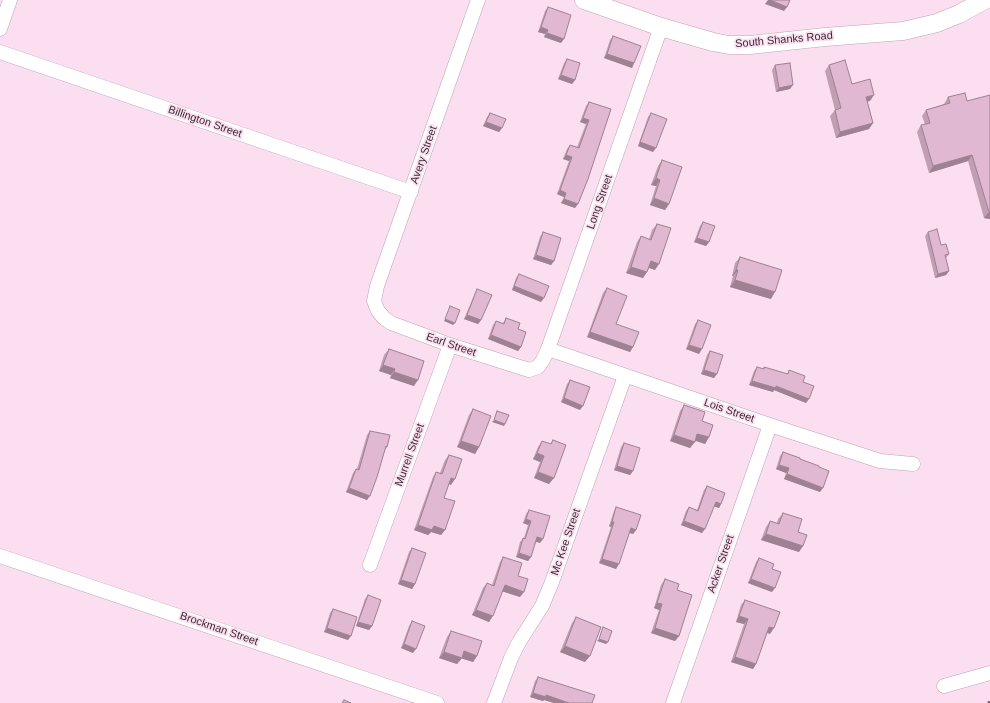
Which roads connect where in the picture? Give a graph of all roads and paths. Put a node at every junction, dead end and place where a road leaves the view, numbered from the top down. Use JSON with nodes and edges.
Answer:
{"nodes":[{"id":1,"x":10,"y":0,"type":"edge"},
{"id":2,"x":478,"y":0,"type":"edge"},
{"id":3,"x":584,"y":0,"type":"edge"},
{"id":4,"x":984,"y":0,"type":"edge"},
{"id":5,"x":661,"y":27,"type":"junction"},
{"id":6,"x":0,"y":29,"type":"edge"},
{"id":7,"x":0,"y":52,"type":"edge"},
{"id":8,"x":410,"y":192,"type":"junction"},
{"id":9,"x":378,"y":311,"type":"joint"},
{"id":10,"x":450,"y":345,"type":"junction"},
{"id":11,"x":548,"y":349,"type":"junction"},
{"id":12,"x":529,"y":370,"type":"joint"},
{"id":13,"x":624,"y":376,"type":"junction"},
{"id":14,"x":770,"y":425,"type":"junction"},
{"id":15,"x":913,"y":464,"type":"dead end"},
{"id":16,"x":0,"y":556,"type":"edge"},
{"id":17,"x":370,"y":565,"type":"dead end"},
{"id":18,"x":990,"y":673,"type":"edge"},
{"id":19,"x":944,"y":686,"type":"dead end"},
{"id":20,"x":437,"y":703,"type":"edge"},
{"id":21,"x":494,"y":703,"type":"edge"},
{"id":22,"x":673,"y":703,"type":"edge"}],
"edges":[{"from":1,"to":6,"type":"street"},
{"from":2,"to":8,"type":"street","name":"Avery Street"},
{"from":3,"to":5,"type":"street","name":"South Shanks Road"},
{"from":4,"to":5,"type":"street","name":"South Shanks Road"},
{"from":5,"to":11,"type":"street","name":"Long Street"},
{"from":7,"to":8,"type":"street","name":"Billington Street"},
{"from":8,"to":9,"type":"street","name":"Avery Street"},
{"from":9,"to":10,"type":"street","name":"Earl Street"},
{"from":10,"to":12,"type":"street","name":"Earl Street"},
{"from":10,"to":17,"type":"street","name":"Murrell Street"},
{"from":11,"to":12,"type":"street","name":"Long Street"},
{"from":11,"to":13,"type":"street","name":"Lois Street"},
{"from":13,"to":14,"type":"street","name":"Lois Street"},
{"from":13,"to":21,"type":"street","name":"Mc Kee Street"},
{"from":14,"to":15,"type":"street","name":"Lois Street"},
{"from":14,"to":22,"type":"street","name":"Acker Street"},
{"from":16,"to":20,"type":"street","name":"Brockman Street"},
{"from":18,"to":19,"type":"street"}]}
